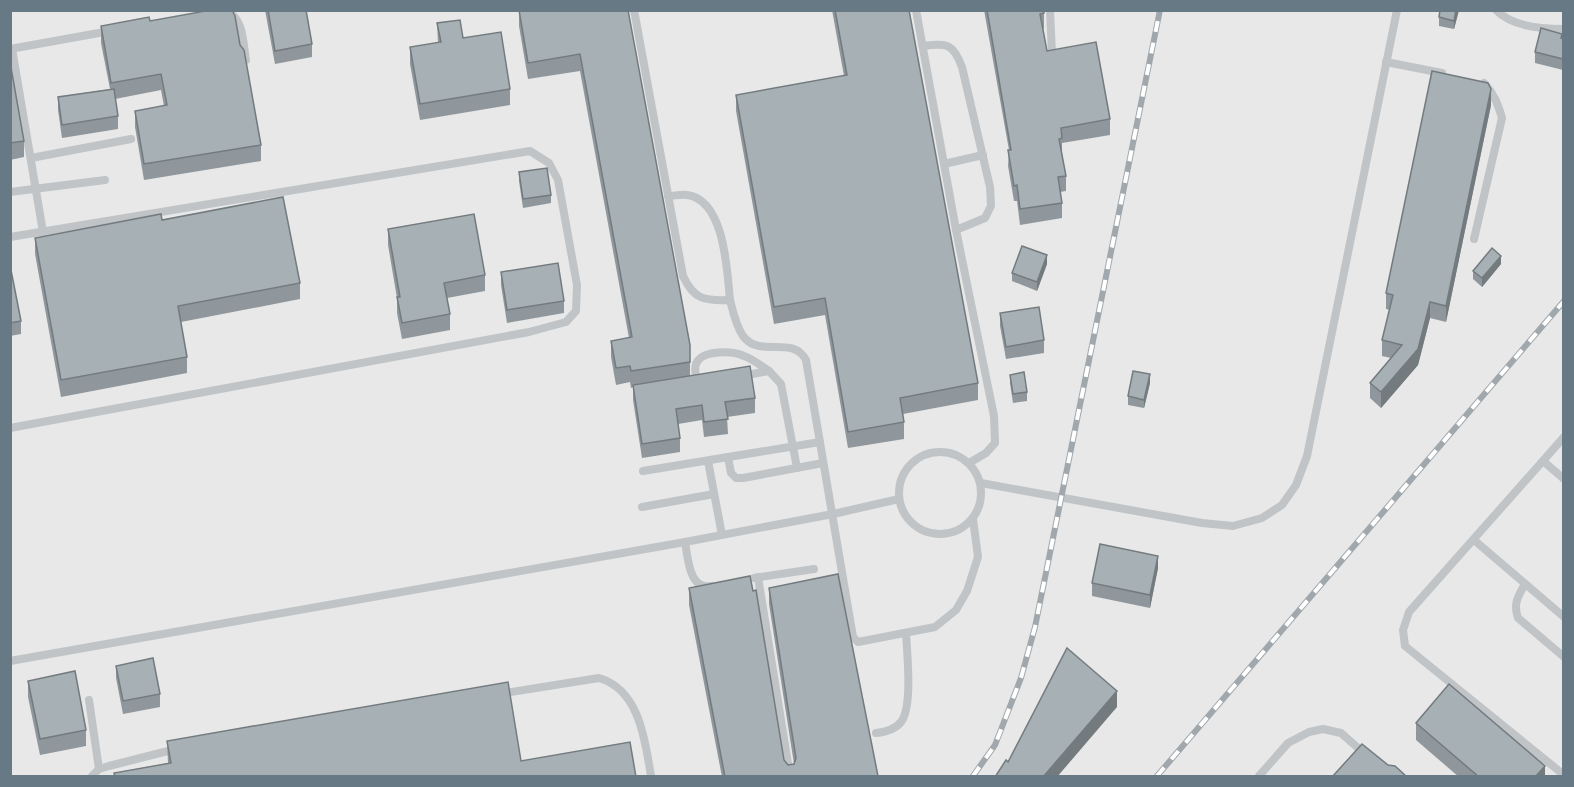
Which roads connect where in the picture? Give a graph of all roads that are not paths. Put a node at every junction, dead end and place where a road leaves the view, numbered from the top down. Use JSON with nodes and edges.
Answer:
{"nodes":[{"id":1,"x":634,"y":10,"type":"edge"},
{"id":2,"x":916,"y":10,"type":"edge"},
{"id":3,"x":1050,"y":10,"type":"edge"},
{"id":4,"x":1397,"y":10,"type":"edge"},
{"id":5,"x":1496,"y":10,"type":"edge"},
{"id":6,"x":222,"y":11,"type":"edge"},
{"id":7,"x":1563,"y":29,"type":"edge"},
{"id":8,"x":117,"y":30,"type":"edge"},
{"id":9,"x":923,"y":46,"type":"junction"},
{"id":10,"x":11,"y":49,"type":"edge"},
{"id":11,"x":1052,"y":54,"type":"edge"},
{"id":12,"x":246,"y":60,"type":"edge"},
{"id":13,"x":1386,"y":62,"type":"junction"},
{"id":14,"x":1450,"y":75,"type":"edge"},
{"id":15,"x":1472,"y":80,"type":"edge"},
{"id":16,"x":131,"y":139,"type":"dead end"},
{"id":17,"x":982,"y":155,"type":"junction"},
{"id":18,"x":31,"y":158,"type":"junction"},
{"id":19,"x":944,"y":164,"type":"junction"},
{"id":20,"x":105,"y":180,"type":"dead end"},
{"id":21,"x":36,"y":189,"type":"junction"},
{"id":22,"x":10,"y":192,"type":"edge"},
{"id":23,"x":668,"y":196,"type":"junction"},
{"id":24,"x":956,"y":230,"type":"junction"},
{"id":25,"x":43,"y":232,"type":"junction"},
{"id":26,"x":10,"y":237,"type":"edge"},
{"id":27,"x":1474,"y":239,"type":"dead end"},
{"id":28,"x":730,"y":300,"type":"junction"},
{"id":29,"x":769,"y":371,"type":"junction"},
{"id":30,"x":728,"y":378,"type":"edge"},
{"id":31,"x":707,"y":381,"type":"edge"},
{"id":32,"x":697,"y":383,"type":"junction"},
{"id":33,"x":686,"y":385,"type":"edge"},
{"id":34,"x":10,"y":428,"type":"edge"},
{"id":35,"x":1563,"y":437,"type":"edge"},
{"id":36,"x":819,"y":442,"type":"junction"},
{"id":37,"x":793,"y":446,"type":"junction"},
{"id":38,"x":728,"y":457,"type":"junction"},
{"id":39,"x":708,"y":461,"type":"junction"},
{"id":40,"x":1543,"y":461,"type":"junction"},
{"id":41,"x":824,"y":463,"type":"junction"},
{"id":42,"x":969,"y":463,"type":"junction"},
{"id":43,"x":797,"y":468,"type":"junction"},
{"id":44,"x":643,"y":471,"type":"dead end"},
{"id":45,"x":1563,"y":479,"type":"edge"},
{"id":46,"x":981,"y":483,"type":"junction"},
{"id":47,"x":714,"y":494,"type":"junction"},
{"id":48,"x":899,"y":499,"type":"junction"},
{"id":49,"x":642,"y":507,"type":"dead end"},
{"id":50,"x":833,"y":514,"type":"junction"},
{"id":51,"x":973,"y":519,"type":"junction"},
{"id":52,"x":722,"y":535,"type":"junction"},
{"id":53,"x":1474,"y":540,"type":"junction"},
{"id":54,"x":685,"y":542,"type":"junction"},
{"id":55,"x":814,"y":569,"type":"dead end"},
{"id":56,"x":758,"y":577,"type":"junction"},
{"id":57,"x":747,"y":579,"type":"edge"},
{"id":58,"x":726,"y":584,"type":"edge"},
{"id":59,"x":1525,"y":584,"type":"junction"},
{"id":60,"x":1563,"y":617,"type":"edge"},
{"id":61,"x":906,"y":633,"type":"junction"},
{"id":62,"x":1563,"y":657,"type":"edge"},
{"id":63,"x":10,"y":662,"type":"edge"},
{"id":64,"x":486,"y":696,"type":"edge"},
{"id":65,"x":89,"y":700,"type":"dead end"},
{"id":66,"x":876,"y":733,"type":"dead end"},
{"id":67,"x":184,"y":748,"type":"edge"},
{"id":68,"x":1375,"y":762,"type":"edge"},
{"id":69,"x":99,"y":769,"type":"junction"},
{"id":70,"x":1563,"y":775,"type":"edge"},
{"id":71,"x":92,"y":777,"type":"edge"},
{"id":72,"x":651,"y":777,"type":"edge"},
{"id":73,"x":790,"y":777,"type":"edge"},
{"id":74,"x":1258,"y":777,"type":"edge"}],
"edges":[{"from":1,"to":23,"type":"lane"},
{"from":2,"to":9,"type":"lane"},
{"from":3,"to":11,"type":"lane"},
{"from":4,"to":13,"type":"lane"},
{"from":5,"to":7,"type":"lane"},
{"from":6,"to":12,"type":"lane"},
{"from":8,"to":10,"type":"lane"},
{"from":9,"to":17,"type":"lane"},
{"from":9,"to":19,"type":"lane"},
{"from":10,"to":18,"type":"lane"},
{"from":13,"to":14,"type":"lane"},
{"from":13,"to":46,"type":"lane"},
{"from":15,"to":27,"type":"lane"},
{"from":16,"to":18,"type":"lane"},
{"from":17,"to":19,"type":"lane"},
{"from":17,"to":24,"type":"lane"},
{"from":18,"to":21,"type":"lane"},
{"from":19,"to":24,"type":"lane"},
{"from":20,"to":21,"type":"lane"},
{"from":21,"to":22,"type":"lane"},
{"from":21,"to":25,"type":"lane"},
{"from":23,"to":28,"type":"lane"},
{"from":23,"to":28,"type":"lane"},
{"from":24,"to":42,"type":"lane"},
{"from":25,"to":26,"type":"lane"},
{"from":25,"to":34,"type":"lane"},
{"from":28,"to":36,"type":"lane"},
{"from":29,"to":30,"type":"lane"},
{"from":29,"to":32,"type":"lane"},
{"from":29,"to":37,"type":"lane"},
{"from":31,"to":32,"type":"lane"},
{"from":32,"to":33,"type":"lane"},
{"from":35,"to":40,"type":"lane"},
{"from":36,"to":37,"type":"lane"},
{"from":36,"to":41,"type":"lane"},
{"from":37,"to":38,"type":"lane"},
{"from":37,"to":43,"type":"lane"},
{"from":38,"to":39,"type":"lane"},
{"from":38,"to":43,"type":"lane"},
{"from":39,"to":44,"type":"lane"},
{"from":39,"to":47,"type":"lane"},
{"from":40,"to":45,"type":"lane"},
{"from":40,"to":53,"type":"lane"},
{"from":41,"to":43,"type":"lane"},
{"from":41,"to":50,"type":"lane"},
{"from":42,"to":46,"type":"lane"},
{"from":42,"to":48,"type":"lane"},
{"from":46,"to":51,"type":"lane"},
{"from":47,"to":49,"type":"lane"},
{"from":47,"to":52,"type":"lane"},
{"from":48,"to":50,"type":"lane"},
{"from":48,"to":51,"type":"lane"},
{"from":50,"to":52,"type":"lane"},
{"from":50,"to":61,"type":"lane"},
{"from":51,"to":61,"type":"lane"},
{"from":52,"to":54,"type":"lane"},
{"from":53,"to":59,"type":"lane"},
{"from":53,"to":70,"type":"lane"},
{"from":54,"to":58,"type":"lane"},
{"from":54,"to":63,"type":"lane"},
{"from":55,"to":56,"type":"lane"},
{"from":56,"to":57,"type":"lane"},
{"from":56,"to":73,"type":"lane"},
{"from":59,"to":60,"type":"lane"},
{"from":59,"to":62,"type":"lane"},
{"from":61,"to":66,"type":"lane"},
{"from":64,"to":72,"type":"lane"},
{"from":65,"to":69,"type":"lane"},
{"from":67,"to":69,"type":"lane"},
{"from":68,"to":74,"type":"lane"},
{"from":69,"to":71,"type":"lane"}]}
